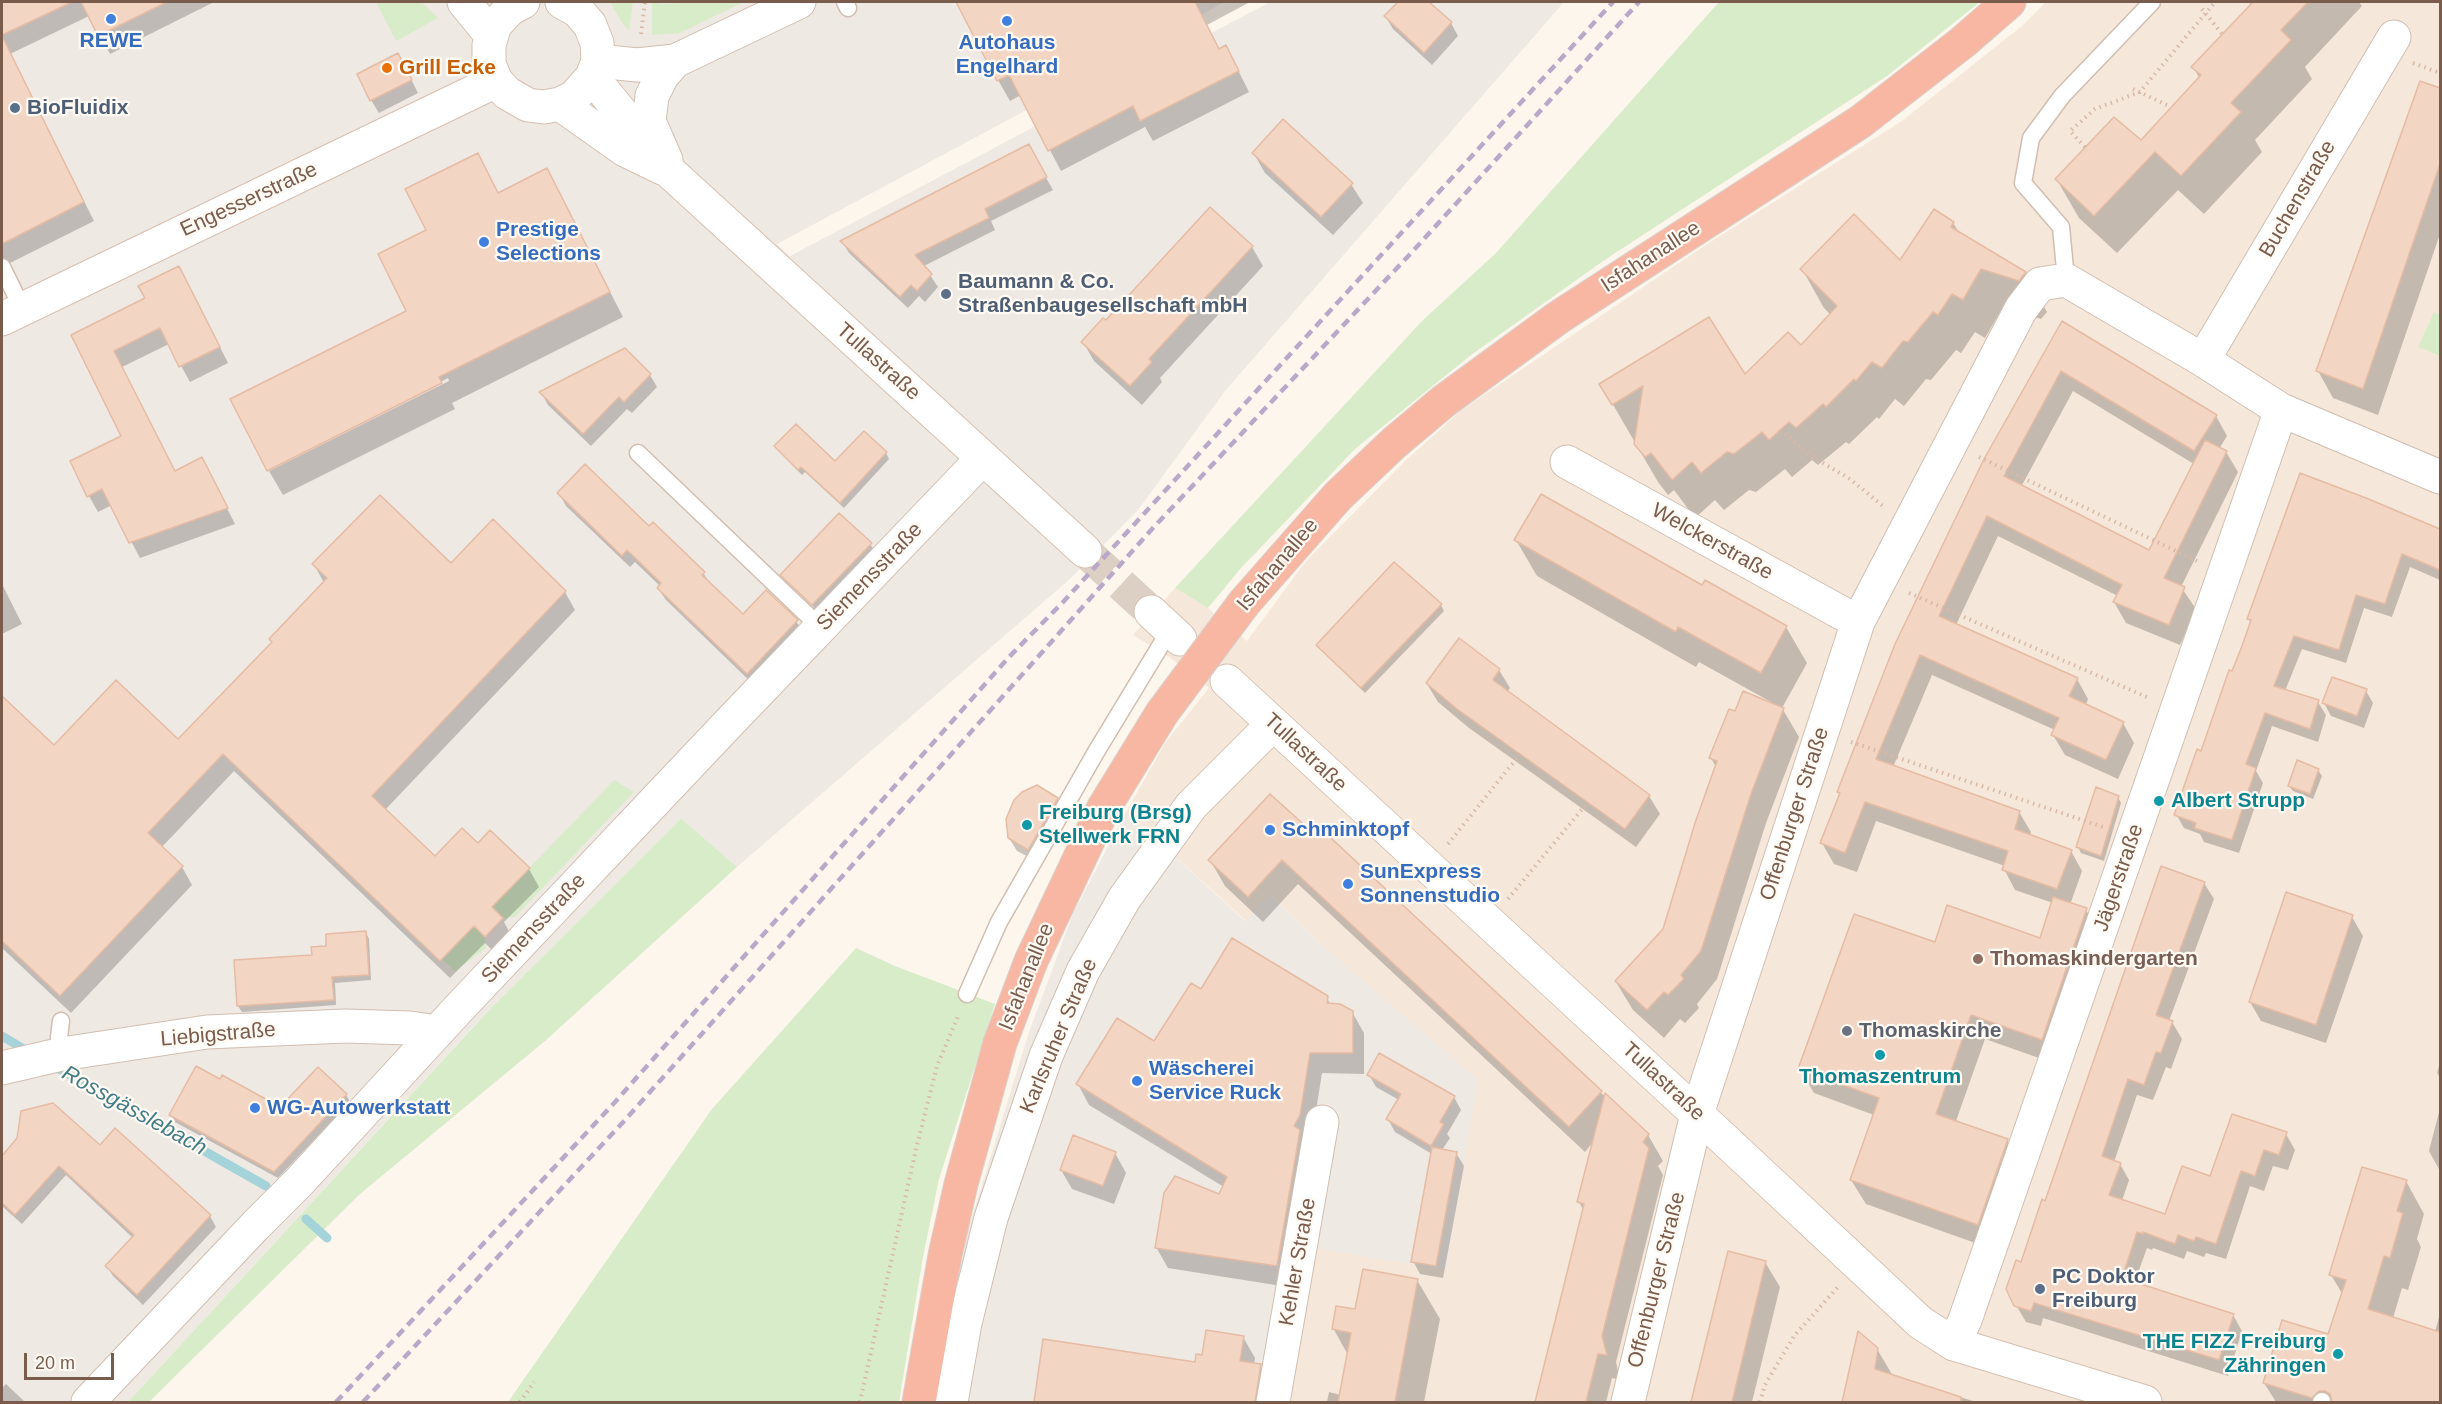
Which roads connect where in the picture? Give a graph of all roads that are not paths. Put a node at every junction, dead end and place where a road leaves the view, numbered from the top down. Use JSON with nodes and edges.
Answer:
{"nodes":[{"id":1,"x":464,"y":2,"type":"edge"},
{"id":2,"x":520,"y":2,"type":"edge"},
{"id":3,"x":562,"y":2,"type":"edge"},
{"id":4,"x":799,"y":2,"type":"edge"},
{"id":5,"x":2009,"y":2,"type":"edge"},
{"id":6,"x":2152,"y":2,"type":"edge"},
{"id":7,"x":491,"y":35,"type":"junction"},
{"id":8,"x":2394,"y":37,"type":"dead end"},
{"id":9,"x":675,"y":61,"type":"junction"},
{"id":10,"x":595,"y":69,"type":"junction"},
{"id":11,"x":496,"y":81,"type":"junction"},
{"id":12,"x":560,"y":104,"type":"junction"},
{"id":13,"x":671,"y":173,"type":"junction"},
{"id":14,"x":2,"y":267,"type":"edge"},
{"id":15,"x":2066,"y":280,"type":"junction"},
{"id":16,"x":11,"y":314,"type":"edge"},
{"id":17,"x":2203,"y":360,"type":"junction"},
{"id":18,"x":2281,"y":410,"type":"junction"},
{"id":19,"x":638,"y":453,"type":"dead end"},
{"id":20,"x":983,"y":458,"type":"junction"},
{"id":21,"x":1567,"y":462,"type":"dead end"},
{"id":22,"x":2440,"y":477,"type":"edge"},
{"id":23,"x":1085,"y":551,"type":"tunnel mouth"},
{"id":24,"x":1858,"y":622,"type":"junction"},
{"id":25,"x":1167,"y":627,"type":"dead end"},
{"id":26,"x":821,"y":628,"type":"junction"},
{"id":27,"x":1227,"y":681,"type":"dead end"},
{"id":28,"x":1273,"y":724,"type":"junction"},
{"id":29,"x":967,"y":994,"type":"road end"},
{"id":30,"x":61,"y":1021,"type":"dead end"},
{"id":31,"x":437,"y":1032,"type":"junction"},
{"id":32,"x":62,"y":1054,"type":"junction"},
{"id":33,"x":2,"y":1068,"type":"edge"},
{"id":34,"x":1697,"y":1113,"type":"junction"},
{"id":35,"x":1322,"y":1122,"type":"dead end"},
{"id":36,"x":1954,"y":1344,"type":"junction"},
{"id":37,"x":2078,"y":1393,"type":"edge"},
{"id":38,"x":88,"y":1402,"type":"edge"},
{"id":39,"x":919,"y":1402,"type":"edge"},
{"id":40,"x":951,"y":1402,"type":"edge"},
{"id":41,"x":1273,"y":1402,"type":"edge"},
{"id":42,"x":1628,"y":1402,"type":"edge"},
{"id":43,"x":2145,"y":1402,"type":"edge"}],
"edges":[{"from":1,"to":7,"type":"street"},
{"from":2,"to":7,"type":"street"},
{"from":3,"to":10,"type":"street","name":"Tullastraße"},
{"from":4,"to":9,"type":"street"},
{"from":5,"to":39,"type":"highway","name":"Isfahanallee","bridge":true},
{"from":6,"to":15,"type":"lane"},
{"from":7,"to":11,"type":"street"},
{"from":8,"to":17,"type":"street","name":"Buchenstraße"},
{"from":9,"to":10,"type":"street"},
{"from":9,"to":13,"type":"street"},
{"from":10,"to":12,"type":"street"},
{"from":10,"to":13,"type":"street","name":"Tullastraße"},
{"from":11,"to":12,"type":"street"},
{"from":11,"to":16,"type":"street","name":"Engesserstraße"},
{"from":12,"to":13,"type":"street","name":"Tullastraße"},
{"from":13,"to":20,"type":"street","name":"Tullastraße"},
{"from":14,"to":16,"type":"lane"},
{"from":15,"to":17,"type":"street"},
{"from":15,"to":24,"type":"street","name":"Offenburger Straße"},
{"from":17,"to":18,"type":"street"},
{"from":18,"to":22,"type":"street"},
{"from":18,"to":36,"type":"street","name":"Jägerstraße"},
{"from":19,"to":26,"type":"lane"},
{"from":20,"to":23,"type":"street","name":"Tullastraße"},
{"from":20,"to":26,"type":"street","name":"Siemensstraße"},
{"from":21,"to":24,"type":"street","name":"Welckerstraße"},
{"from":24,"to":34,"type":"street","name":"Offenburger Straße"},
{"from":25,"to":29,"type":"lane"},
{"from":26,"to":31,"type":"street","name":"Siemensstraße"},
{"from":27,"to":28,"type":"street","name":"Tullastraße"},
{"from":28,"to":34,"type":"street","name":"Tullastraße"},
{"from":28,"to":40,"type":"street","name":"Karlsruher Straße"},
{"from":30,"to":32,"type":"lane"},
{"from":31,"to":32,"type":"street","name":"Liebigstraße"},
{"from":31,"to":38,"type":"street","name":"Siemensstraße"},
{"from":32,"to":33,"type":"street","name":"Liebigstraße"},
{"from":34,"to":36,"type":"street","name":"Tullastraße"},
{"from":34,"to":42,"type":"street","name":"Offenburger Straße"},
{"from":35,"to":41,"type":"street","name":"Kehler Straße"},
{"from":36,"to":37,"type":"street","name":"Tullastraße"},
{"from":37,"to":43,"type":"street","name":"Tullastraße"}]}
